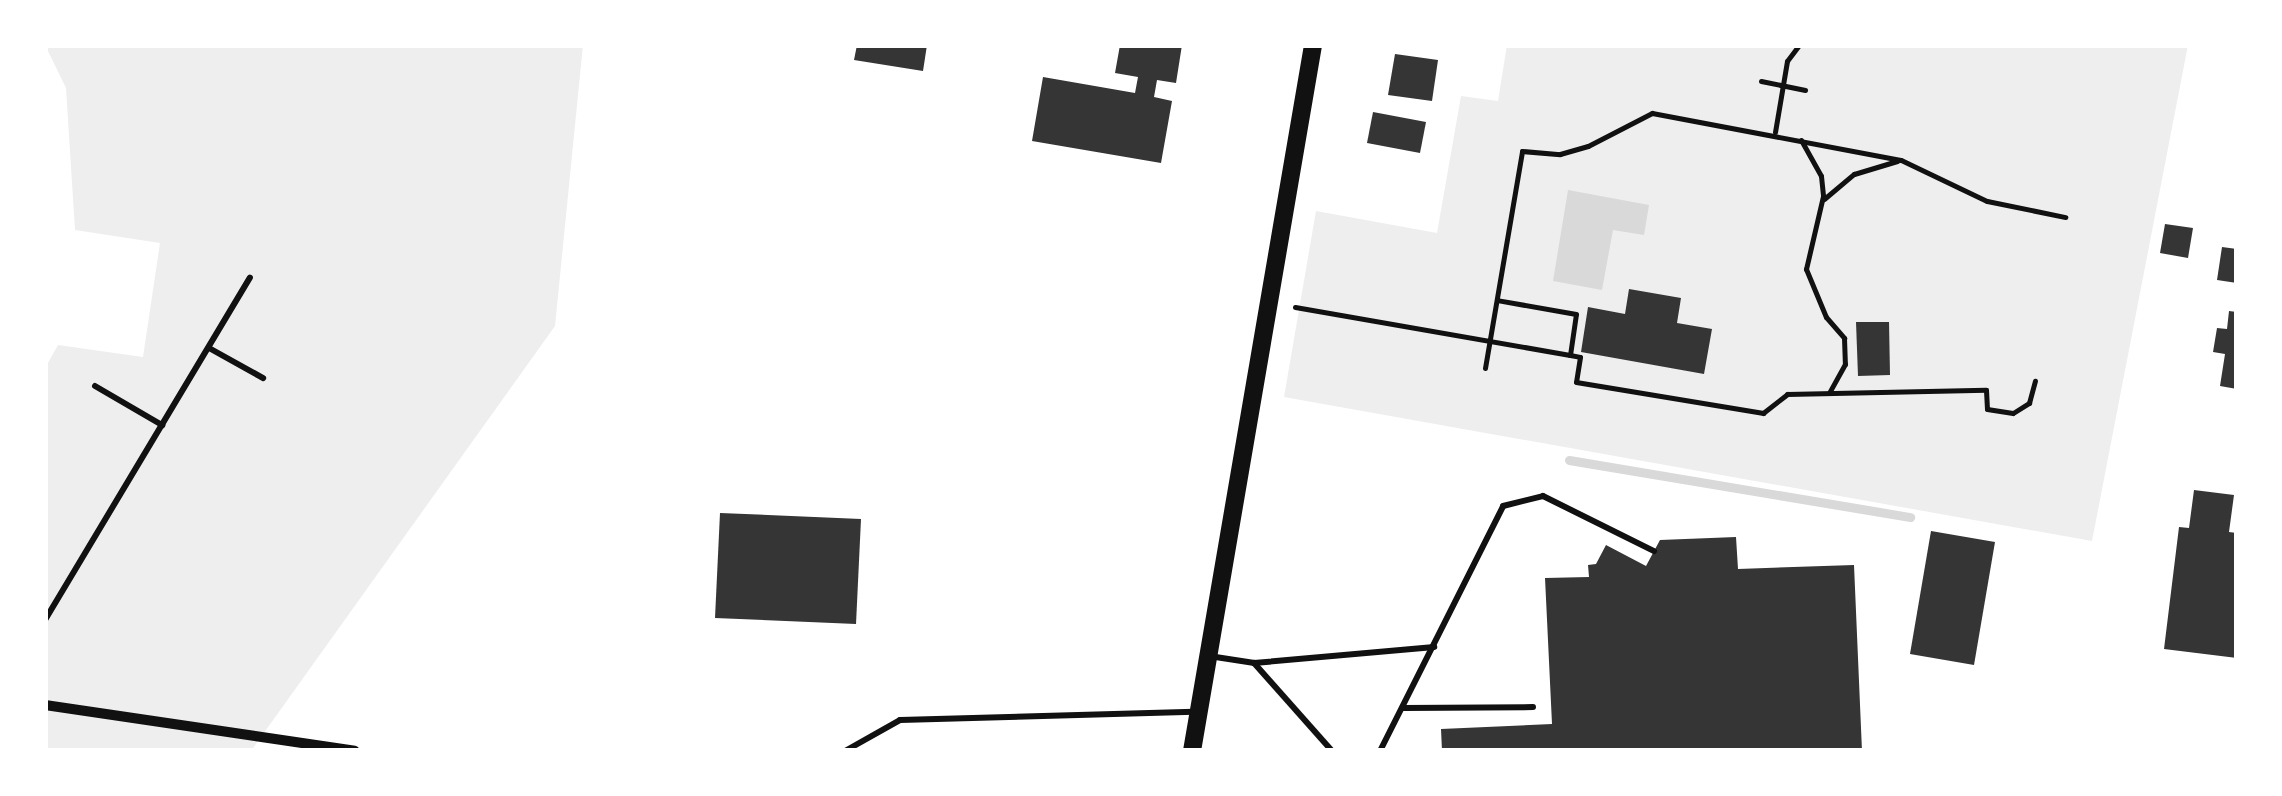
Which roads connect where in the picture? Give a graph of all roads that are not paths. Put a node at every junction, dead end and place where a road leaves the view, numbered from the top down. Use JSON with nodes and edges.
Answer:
{"nodes":[{"id":1,"x":1313,"y":45,"type":"edge"},
{"id":2,"x":250,"y":278,"type":"dead end"},
{"id":3,"x":208,"y":348,"type":"junction"},
{"id":4,"x":263,"y":378,"type":"dead end"},
{"id":5,"x":95,"y":386,"type":"dead end"},
{"id":6,"x":162,"y":425,"type":"junction"},
{"id":7,"x":1654,"y":551,"type":"dead end"},
{"id":8,"x":45,"y":620,"type":"edge"},
{"id":9,"x":1434,"y":647,"type":"junction"},
{"id":10,"x":1208,"y":656,"type":"junction"},
{"id":11,"x":1254,"y":663,"type":"junction"},
{"id":12,"x":45,"y":705,"type":"edge"},
{"id":13,"x":1533,"y":707,"type":"dead end"},
{"id":14,"x":1403,"y":708,"type":"junction"},
{"id":15,"x":1198,"y":712,"type":"junction"},
{"id":16,"x":355,"y":751,"type":"edge"},
{"id":17,"x":845,"y":751,"type":"edge"},
{"id":18,"x":1192,"y":751,"type":"edge"},
{"id":19,"x":1332,"y":751,"type":"edge"},
{"id":20,"x":1380,"y":751,"type":"edge"}],
"edges":[{"from":1,"to":10,"type":"street"},
{"from":2,"to":3,"type":"lane"},
{"from":3,"to":4,"type":"lane"},
{"from":3,"to":6,"type":"lane"},
{"from":5,"to":6,"type":"lane"},
{"from":6,"to":8,"type":"lane"},
{"from":7,"to":9,"type":"lane"},
{"from":9,"to":11,"type":"lane"},
{"from":9,"to":14,"type":"lane"},
{"from":10,"to":11,"type":"lane"},
{"from":10,"to":15,"type":"street"},
{"from":11,"to":19,"type":"lane"},
{"from":12,"to":16,"type":"street"},
{"from":13,"to":14,"type":"lane"},
{"from":14,"to":20,"type":"lane"},
{"from":15,"to":17,"type":"lane"},
{"from":15,"to":18,"type":"street"}]}
